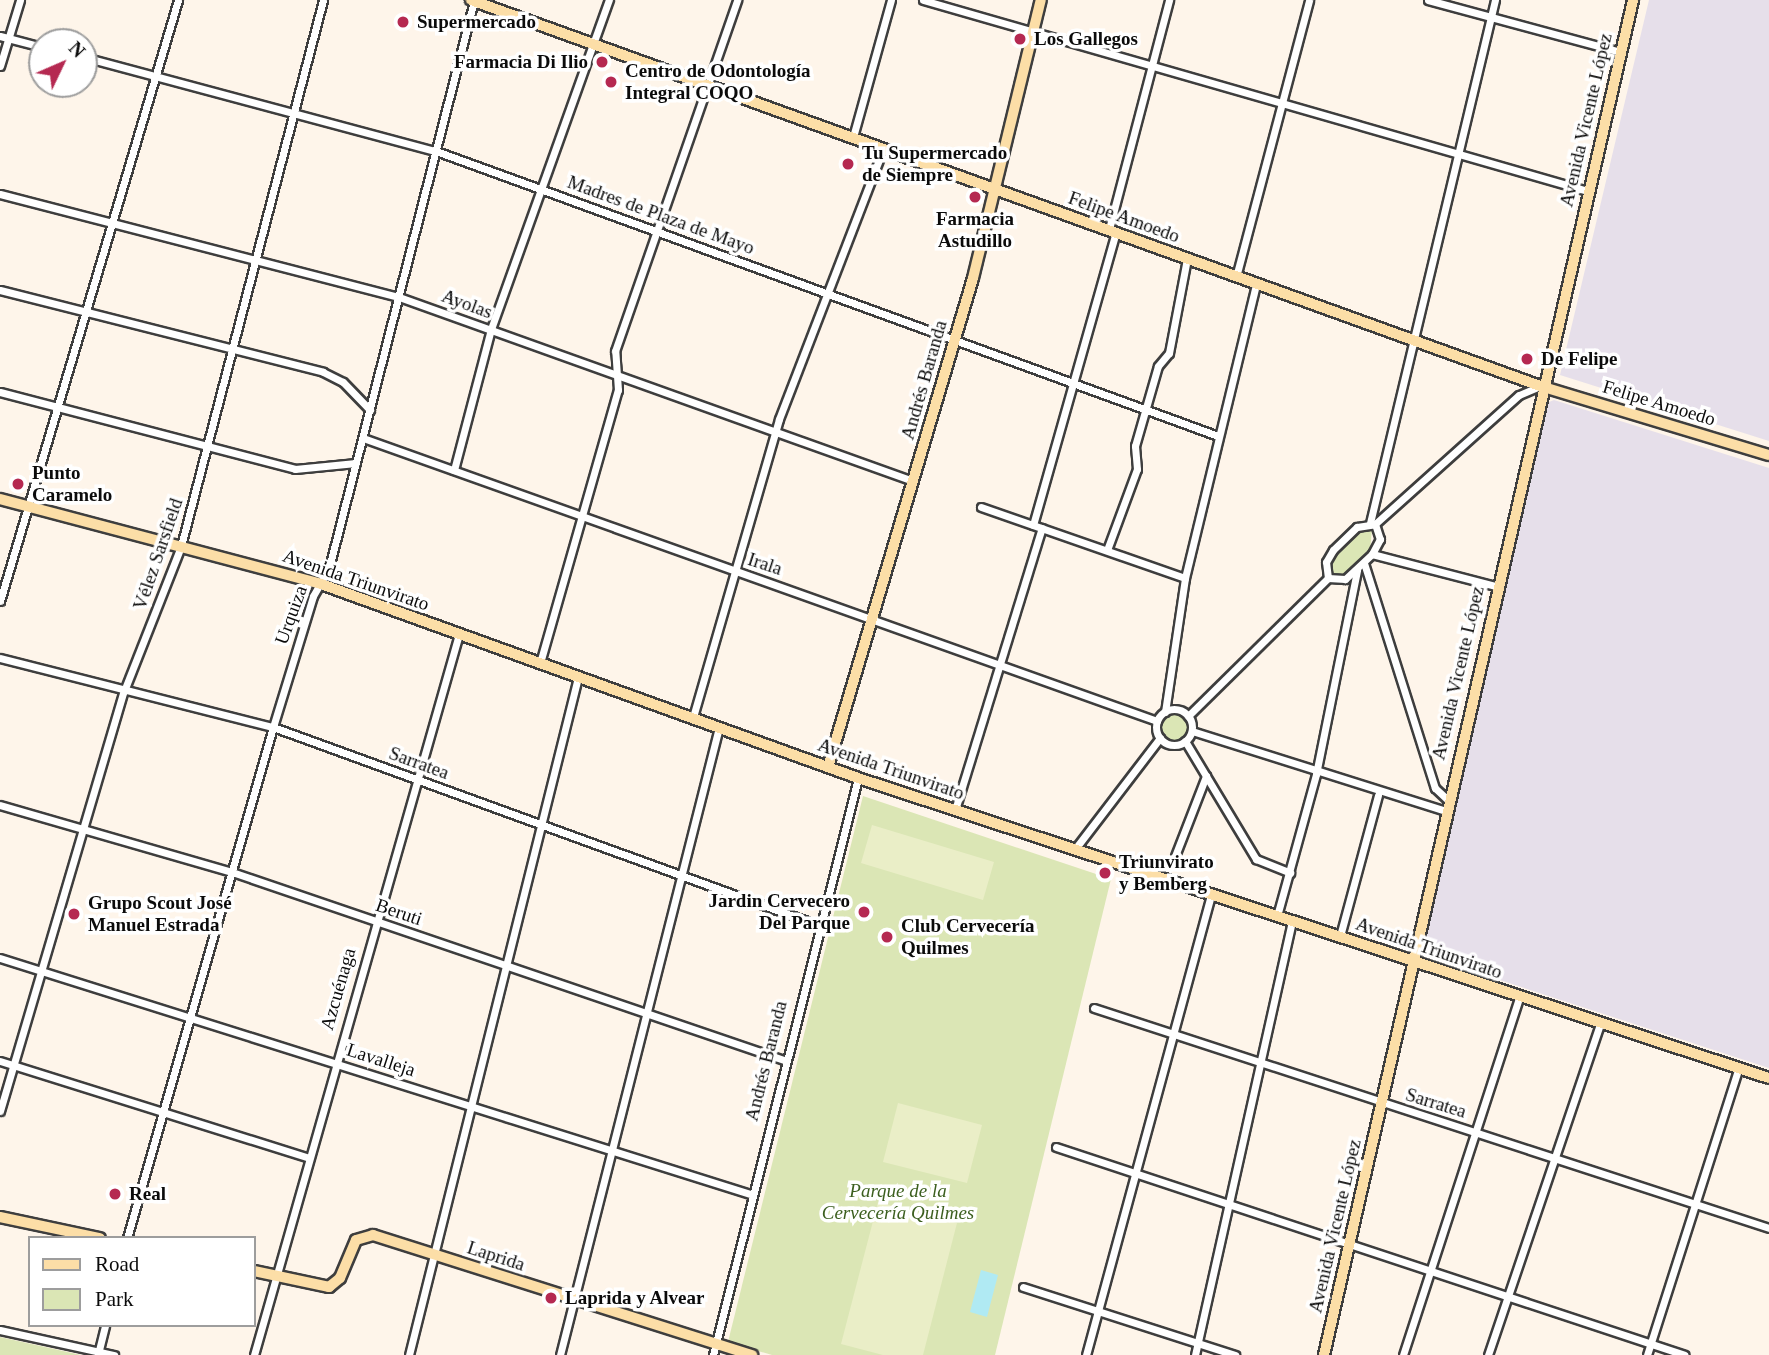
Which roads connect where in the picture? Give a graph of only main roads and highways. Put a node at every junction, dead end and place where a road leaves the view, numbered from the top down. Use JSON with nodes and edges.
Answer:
{"nodes":[{"id":1,"x":473,"y":0,"type":"edge"},
{"id":2,"x":1041,"y":0,"type":"edge"},
{"id":3,"x":1633,"y":0,"type":"edge"},
{"id":4,"x":997,"y":190,"type":"junction"},
{"id":5,"x":1540,"y":386,"type":"junction"},
{"id":6,"x":1769,"y":455,"type":"edge"},
{"id":7,"x":0,"y":499,"type":"edge"},
{"id":8,"x":828,"y":767,"type":"junction"},
{"id":9,"x":1412,"y":961,"type":"junction"},
{"id":10,"x":1769,"y":1078,"type":"edge"},
{"id":11,"x":0,"y":1217,"type":"edge"},
{"id":12,"x":90,"y":1236,"type":"edge"},
{"id":13,"x":256,"y":1271,"type":"edge"},
{"id":14,"x":714,"y":1349,"type":"edge"},
{"id":15,"x":752,"y":1355,"type":"edge"},
{"id":16,"x":1324,"y":1355,"type":"edge"}],
"edges":[{"from":1,"to":4,"type":"main road","name":"Felipe Amoedo"},
{"from":2,"to":4,"type":"main road","name":"Andrés Baranda"},
{"from":3,"to":5,"type":"main road","name":"Avenida Vicente López"},
{"from":4,"to":5,"type":"main road","name":"Felipe Amoedo"},
{"from":4,"to":8,"type":"main road","name":"Andrés Baranda"},
{"from":5,"to":6,"type":"main road","name":"Felipe Amoedo"},
{"from":5,"to":9,"type":"main road","name":"Avenida Vicente López"},
{"from":7,"to":8,"type":"main road","name":"Avenida Triunvirato"},
{"from":8,"to":9,"type":"main road","name":"Avenida Triunvirato"},
{"from":9,"to":10,"type":"main road","name":"Avenida Triunvirato"},
{"from":9,"to":16,"type":"main road","name":"Avenida Vicente López"},
{"from":11,"to":12,"type":"main road"},
{"from":13,"to":14,"type":"main road","name":"Laprida"},
{"from":14,"to":15,"type":"main road","name":"Laprida"}]}
